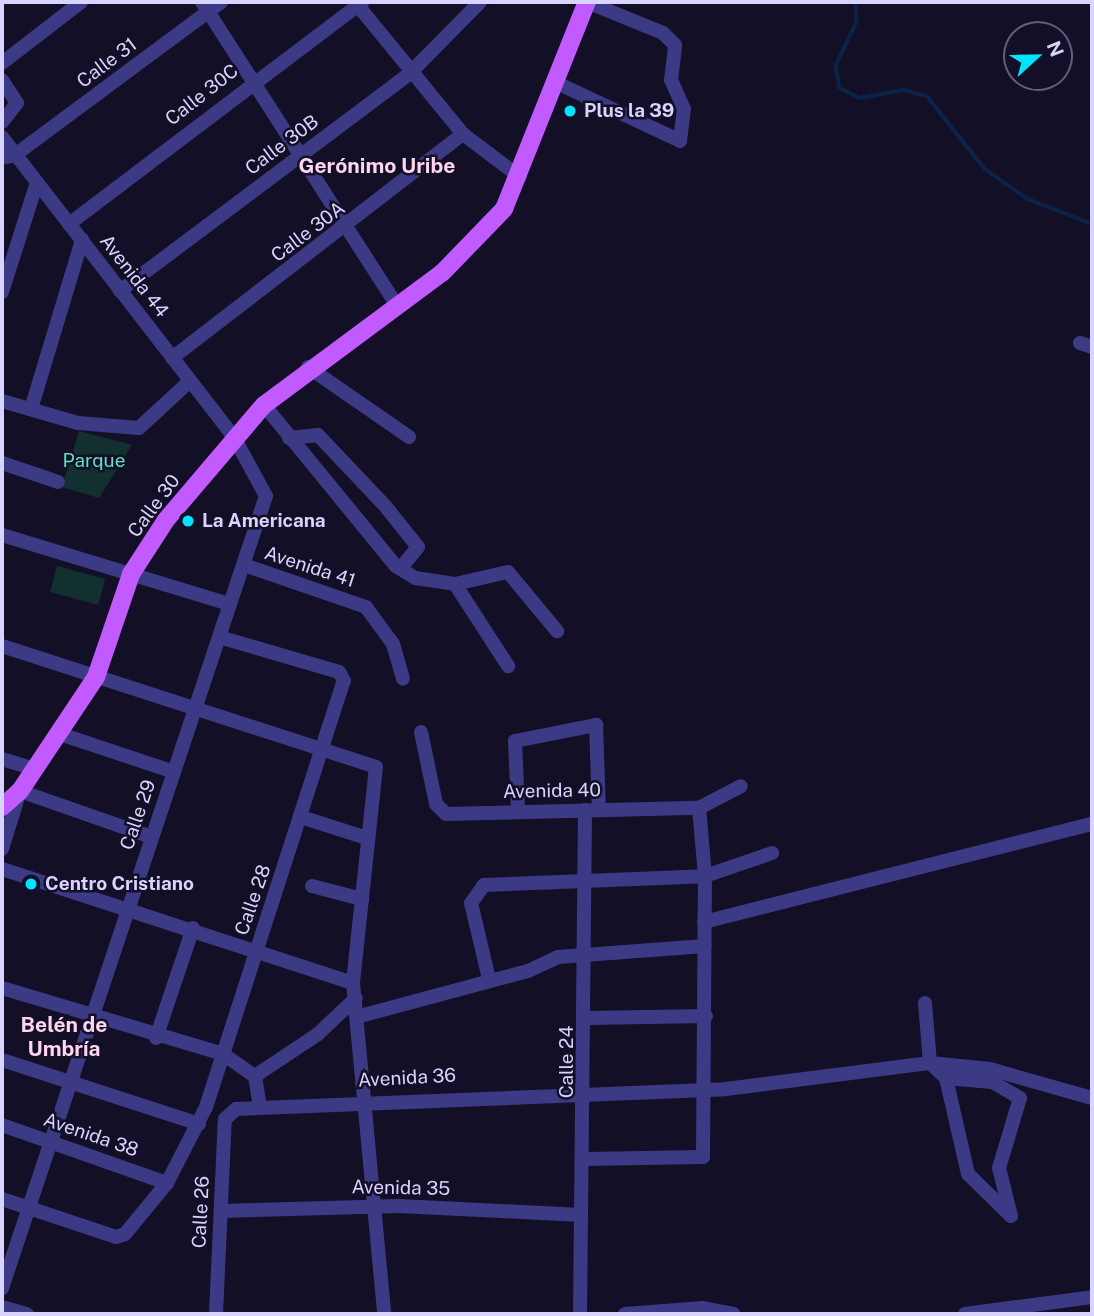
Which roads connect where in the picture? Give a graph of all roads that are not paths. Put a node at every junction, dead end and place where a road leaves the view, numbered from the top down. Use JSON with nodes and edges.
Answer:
{"nodes":[{"id":1,"x":81,"y":2,"type":"edge"},
{"id":2,"x":220,"y":2,"type":"edge"},
{"id":3,"x":480,"y":2,"type":"edge"},
{"id":4,"x":587,"y":2,"type":"edge"},
{"id":5,"x":359,"y":3,"type":"edge"},
{"id":6,"x":205,"y":7,"type":"edge"},
{"id":7,"x":2,"y":63,"type":"edge"},
{"id":8,"x":410,"y":73,"type":"junction"},
{"id":9,"x":2,"y":80,"type":"edge"},
{"id":10,"x":252,"y":80,"type":"junction"},
{"id":11,"x":556,"y":83,"type":"junction"},
{"id":12,"x":2,"y":122,"type":"edge"},
{"id":13,"x":463,"y":134,"type":"junction"},
{"id":14,"x":2,"y":137,"type":"edge"},
{"id":15,"x":9,"y":156,"type":"edge"},
{"id":16,"x":300,"y":156,"type":"junction"},
{"id":17,"x":520,"y":177,"type":"junction"},
{"id":18,"x":37,"y":182,"type":"junction"},
{"id":19,"x":69,"y":224,"type":"junction"},
{"id":20,"x":348,"y":228,"type":"junction"},
{"id":21,"x":82,"y":240,"type":"junction"},
{"id":22,"x":2,"y":292,"type":"edge"},
{"id":23,"x":120,"y":292,"type":"junction"},
{"id":24,"x":397,"y":306,"type":"junction"},
{"id":25,"x":172,"y":358,"type":"junction"},
{"id":26,"x":309,"y":367,"type":"junction"},
{"id":27,"x":190,"y":381,"type":"junction"},
{"id":28,"x":2,"y":401,"type":"edge"},
{"id":29,"x":264,"y":405,"type":"junction"},
{"id":30,"x":31,"y":409,"type":"junction"},
{"id":31,"x":409,"y":437,"type":"dead end"},
{"id":32,"x":289,"y":438,"type":"junction"},
{"id":33,"x":235,"y":439,"type":"junction"},
{"id":34,"x":2,"y":463,"type":"edge"},
{"id":35,"x":58,"y":482,"type":"dead end"},
{"id":36,"x":2,"y":535,"type":"edge"},
{"id":37,"x":244,"y":565,"type":"junction"},
{"id":38,"x":400,"y":569,"type":"junction"},
{"id":39,"x":131,"y":574,"type":"junction"},
{"id":40,"x":455,"y":584,"type":"junction"},
{"id":41,"x":229,"y":604,"type":"junction"},
{"id":42,"x":557,"y":631,"type":"dead end"},
{"id":43,"x":219,"y":638,"type":"junction"},
{"id":44,"x":2,"y":646,"type":"edge"},
{"id":45,"x":508,"y":667,"type":"dead end"},
{"id":46,"x":96,"y":677,"type":"junction"},
{"id":47,"x":402,"y":679,"type":"dead end"},
{"id":48,"x":197,"y":705,"type":"junction"},
{"id":49,"x":421,"y":732,"type":"dead end"},
{"id":50,"x":60,"y":734,"type":"junction"},
{"id":51,"x":326,"y":746,"type":"junction"},
{"id":52,"x":2,"y":759,"type":"edge"},
{"id":53,"x":34,"y":769,"type":"junction"},
{"id":54,"x":174,"y":772,"type":"junction"},
{"id":55,"x":741,"y":786,"type":"dead end"},
{"id":56,"x":19,"y":792,"type":"junction"},
{"id":57,"x":2,"y":807,"type":"edge"},
{"id":58,"x":699,"y":808,"type":"junction"},
{"id":59,"x":518,"y":810,"type":"junction"},
{"id":60,"x":592,"y":810,"type":"junction"},
{"id":61,"x":301,"y":817,"type":"junction"},
{"id":62,"x":1092,"y":824,"type":"edge"},
{"id":63,"x":151,"y":837,"type":"junction"},
{"id":64,"x":367,"y":838,"type":"junction"},
{"id":65,"x":2,"y":849,"type":"edge"},
{"id":66,"x":772,"y":853,"type":"dead end"},
{"id":67,"x":2,"y":869,"type":"edge"},
{"id":68,"x":705,"y":876,"type":"junction"},
{"id":69,"x":585,"y":882,"type":"junction"},
{"id":70,"x":312,"y":886,"type":"dead end"},
{"id":71,"x":362,"y":894,"type":"junction"},
{"id":72,"x":126,"y":907,"type":"junction"},
{"id":73,"x":704,"y":922,"type":"junction"},
{"id":74,"x":193,"y":928,"type":"junction"},
{"id":75,"x":705,"y":946,"type":"junction"},
{"id":76,"x":258,"y":948,"type":"junction"},
{"id":77,"x":586,"y":955,"type":"junction"},
{"id":78,"x":489,"y":979,"type":"junction"},
{"id":79,"x":353,"y":983,"type":"junction"},
{"id":80,"x":2,"y":988,"type":"edge"},
{"id":81,"x":356,"y":998,"type":"junction"},
{"id":82,"x":925,"y":1003,"type":"dead end"},
{"id":83,"x":360,"y":1016,"type":"junction"},
{"id":84,"x":706,"y":1016,"type":"junction"},
{"id":85,"x":90,"y":1017,"type":"junction"},
{"id":86,"x":587,"y":1018,"type":"junction"},
{"id":87,"x":156,"y":1038,"type":"junction"},
{"id":88,"x":223,"y":1054,"type":"junction"},
{"id":89,"x":2,"y":1060,"type":"edge"},
{"id":90,"x":930,"y":1063,"type":"junction"},
{"id":91,"x":255,"y":1076,"type":"junction"},
{"id":92,"x":946,"y":1078,"type":"junction"},
{"id":93,"x":69,"y":1083,"type":"junction"},
{"id":94,"x":587,"y":1090,"type":"junction"},
{"id":95,"x":706,"y":1090,"type":"junction"},
{"id":96,"x":1092,"y":1098,"type":"edge"},
{"id":97,"x":359,"y":1099,"type":"junction"},
{"id":98,"x":260,"y":1108,"type":"junction"},
{"id":99,"x":230,"y":1112,"type":"joint"},
{"id":100,"x":199,"y":1124,"type":"junction"},
{"id":101,"x":2,"y":1125,"type":"edge"},
{"id":102,"x":50,"y":1141,"type":"junction"},
{"id":103,"x":584,"y":1159,"type":"junction"},
{"id":104,"x":167,"y":1183,"type":"junction"},
{"id":105,"x":2,"y":1199,"type":"edge"},
{"id":106,"x":369,"y":1206,"type":"junction"},
{"id":107,"x":30,"y":1208,"type":"junction"},
{"id":108,"x":221,"y":1211,"type":"junction"},
{"id":109,"x":581,"y":1215,"type":"junction"},
{"id":110,"x":2,"y":1288,"type":"edge"},
{"id":111,"x":1092,"y":1297,"type":"edge"},
{"id":112,"x":2,"y":1307,"type":"edge"},
{"id":113,"x":27,"y":1314,"type":"edge"},
{"id":114,"x":216,"y":1314,"type":"edge"},
{"id":115,"x":384,"y":1314,"type":"edge"},
{"id":116,"x":580,"y":1314,"type":"edge"},
{"id":117,"x":625,"y":1314,"type":"edge"},
{"id":118,"x":733,"y":1314,"type":"edge"},
{"id":119,"x":965,"y":1314,"type":"edge"}],
"edges":[{"from":1,"to":7,"type":"street"},
{"from":2,"to":6,"type":"street","name":"Calle 31"},
{"from":3,"to":8,"type":"street","name":"Calle 30B"},
{"from":4,"to":11,"type":"main road","name":"Calle 30"},
{"from":4,"to":11,"type":"street"},
{"from":5,"to":8,"type":"street"},
{"from":5,"to":10,"type":"street","name":"Calle 30C"},
{"from":6,"to":10,"type":"street"},
{"from":6,"to":15,"type":"street","name":"Calle 31"},
{"from":8,"to":13,"type":"street"},
{"from":8,"to":16,"type":"street","name":"Calle 30B"},
{"from":9,"to":12,"type":"street"},
{"from":10,"to":16,"type":"street"},
{"from":10,"to":19,"type":"street","name":"Calle 30C"},
{"from":11,"to":17,"type":"main road","name":"Calle 30"},
{"from":13,"to":17,"type":"street"},
{"from":13,"to":20,"type":"street","name":"Calle 30A"},
{"from":14,"to":15,"type":"street","name":"Avenida 44"},
{"from":15,"to":18,"type":"street","name":"Avenida 44"},
{"from":16,"to":20,"type":"street"},
{"from":16,"to":23,"type":"street","name":"Calle 30B"},
{"from":17,"to":24,"type":"main road","name":"Calle 30"},
{"from":18,"to":19,"type":"street","name":"Avenida 44"},
{"from":18,"to":22,"type":"street"},
{"from":19,"to":21,"type":"street","name":"Avenida 44"},
{"from":20,"to":24,"type":"street"},
{"from":20,"to":25,"type":"street","name":"Calle 30A"},
{"from":21,"to":23,"type":"street","name":"Avenida 44"},
{"from":21,"to":30,"type":"street"},
{"from":23,"to":25,"type":"street","name":"Avenida 44"},
{"from":24,"to":26,"type":"main road","name":"Calle 30"},
{"from":25,"to":27,"type":"street","name":"Avenida 44"},
{"from":26,"to":29,"type":"main road","name":"Calle 30"},
{"from":26,"to":31,"type":"street"},
{"from":27,"to":30,"type":"street"},
{"from":27,"to":33,"type":"street","name":"Avenida 44"},
{"from":28,"to":30,"type":"street"},
{"from":29,"to":32,"type":"street"},
{"from":29,"to":33,"type":"main road","name":"Calle 30"},
{"from":32,"to":38,"type":"street"},
{"from":32,"to":38,"type":"street"},
{"from":33,"to":37,"type":"street","name":"Calle 29"},
{"from":33,"to":39,"type":"main road","name":"Calle 30"},
{"from":34,"to":35,"type":"street"},
{"from":36,"to":39,"type":"street"},
{"from":37,"to":41,"type":"street","name":"Calle 29"},
{"from":37,"to":47,"type":"street","name":"Avenida 41"},
{"from":38,"to":40,"type":"street"},
{"from":39,"to":41,"type":"street"},
{"from":39,"to":46,"type":"main road","name":"Calle 30"},
{"from":40,"to":42,"type":"street"},
{"from":40,"to":45,"type":"street"},
{"from":41,"to":43,"type":"street","name":"Calle 29"},
{"from":43,"to":48,"type":"street","name":"Calle 29"},
{"from":43,"to":51,"type":"street","name":"Calle 28"},
{"from":44,"to":46,"type":"street"},
{"from":46,"to":48,"type":"street"},
{"from":46,"to":50,"type":"main road","name":"Calle 30"},
{"from":48,"to":51,"type":"street"},
{"from":48,"to":54,"type":"street","name":"Calle 29"},
{"from":49,"to":59,"type":"street","name":"Avenida 40"},
{"from":50,"to":53,"type":"main road","name":"Calle 30"},
{"from":50,"to":54,"type":"street"},
{"from":51,"to":61,"type":"street","name":"Calle 28"},
{"from":51,"to":64,"type":"street"},
{"from":52,"to":53,"type":"street"},
{"from":53,"to":56,"type":"main road","name":"Calle 30"},
{"from":54,"to":63,"type":"street","name":"Calle 29"},
{"from":55,"to":58,"type":"street","name":"Avenida 40"},
{"from":56,"to":57,"type":"main road","name":"Calle 30"},
{"from":56,"to":63,"type":"street"},
{"from":56,"to":65,"type":"street","name":"Calle 30"},
{"from":58,"to":60,"type":"street","name":"Avenida 40"},
{"from":58,"to":68,"type":"street"},
{"from":59,"to":60,"type":"street","name":"Avenida 40"},
{"from":59,"to":60,"type":"street","name":"Calle 24"},
{"from":60,"to":69,"type":"street","name":"Calle 24"},
{"from":61,"to":64,"type":"street"},
{"from":61,"to":76,"type":"street","name":"Calle 28"},
{"from":62,"to":73,"type":"street"},
{"from":63,"to":72,"type":"street","name":"Calle 29"},
{"from":64,"to":71,"type":"street"},
{"from":66,"to":68,"type":"street"},
{"from":67,"to":72,"type":"street"},
{"from":68,"to":69,"type":"street"},
{"from":68,"to":73,"type":"street"},
{"from":69,"to":77,"type":"street","name":"Calle 24"},
{"from":69,"to":78,"type":"street"},
{"from":70,"to":71,"type":"street"},
{"from":71,"to":79,"type":"street"},
{"from":72,"to":74,"type":"street"},
{"from":72,"to":85,"type":"street","name":"Calle 29"},
{"from":73,"to":75,"type":"street"},
{"from":74,"to":76,"type":"street"},
{"from":74,"to":87,"type":"street"},
{"from":75,"to":77,"type":"street"},
{"from":75,"to":84,"type":"street"},
{"from":76,"to":79,"type":"street"},
{"from":76,"to":88,"type":"street","name":"Calle 28"},
{"from":77,"to":78,"type":"street"},
{"from":77,"to":86,"type":"street","name":"Calle 24"},
{"from":78,"to":83,"type":"street"},
{"from":79,"to":81,"type":"street"},
{"from":80,"to":85,"type":"street"},
{"from":81,"to":83,"type":"street"},
{"from":81,"to":91,"type":"street"},
{"from":82,"to":90,"type":"street"},
{"from":83,"to":97,"type":"street"},
{"from":84,"to":86,"type":"street"},
{"from":84,"to":95,"type":"street"},
{"from":85,"to":87,"type":"street"},
{"from":85,"to":93,"type":"street","name":"Calle 29"},
{"from":86,"to":94,"type":"street","name":"Calle 24"},
{"from":87,"to":88,"type":"street"},
{"from":88,"to":91,"type":"street"},
{"from":88,"to":100,"type":"street","name":"Calle 28"},
{"from":89,"to":93,"type":"street"},
{"from":90,"to":92,"type":"street"},
{"from":90,"to":95,"type":"street","name":"Avenida 36"},
{"from":90,"to":96,"type":"street","name":"Avenida 36"},
{"from":91,"to":98,"type":"street"},
{"from":92,"to":92,"type":"street"},
{"from":93,"to":100,"type":"street"},
{"from":93,"to":102,"type":"street","name":"Calle 29"},
{"from":94,"to":95,"type":"street","name":"Avenida 36"},
{"from":94,"to":97,"type":"street","name":"Avenida 36"},
{"from":94,"to":103,"type":"street","name":"Calle 24"},
{"from":95,"to":103,"type":"street"},
{"from":97,"to":98,"type":"street","name":"Avenida 36"},
{"from":97,"to":106,"type":"street"},
{"from":98,"to":99,"type":"street","name":"Avenida 36"},
{"from":99,"to":108,"type":"street","name":"Calle 26"},
{"from":100,"to":104,"type":"street","name":"Calle 28"},
{"from":101,"to":102,"type":"street","name":"Avenida 38"},
{"from":102,"to":104,"type":"street","name":"Avenida 38"},
{"from":102,"to":107,"type":"street","name":"Calle 29"},
{"from":103,"to":109,"type":"street","name":"Calle 24"},
{"from":104,"to":107,"type":"street","name":"Calle 28"},
{"from":105,"to":107,"type":"street"},
{"from":106,"to":108,"type":"street","name":"Avenida 35"},
{"from":106,"to":109,"type":"street","name":"Avenida 35"},
{"from":106,"to":115,"type":"street"},
{"from":107,"to":110,"type":"street","name":"Calle 29"},
{"from":108,"to":114,"type":"street","name":"Calle 26"},
{"from":109,"to":116,"type":"street","name":"Calle 24"},
{"from":111,"to":119,"type":"street"},
{"from":112,"to":113,"type":"street"},
{"from":117,"to":118,"type":"street"}]}
